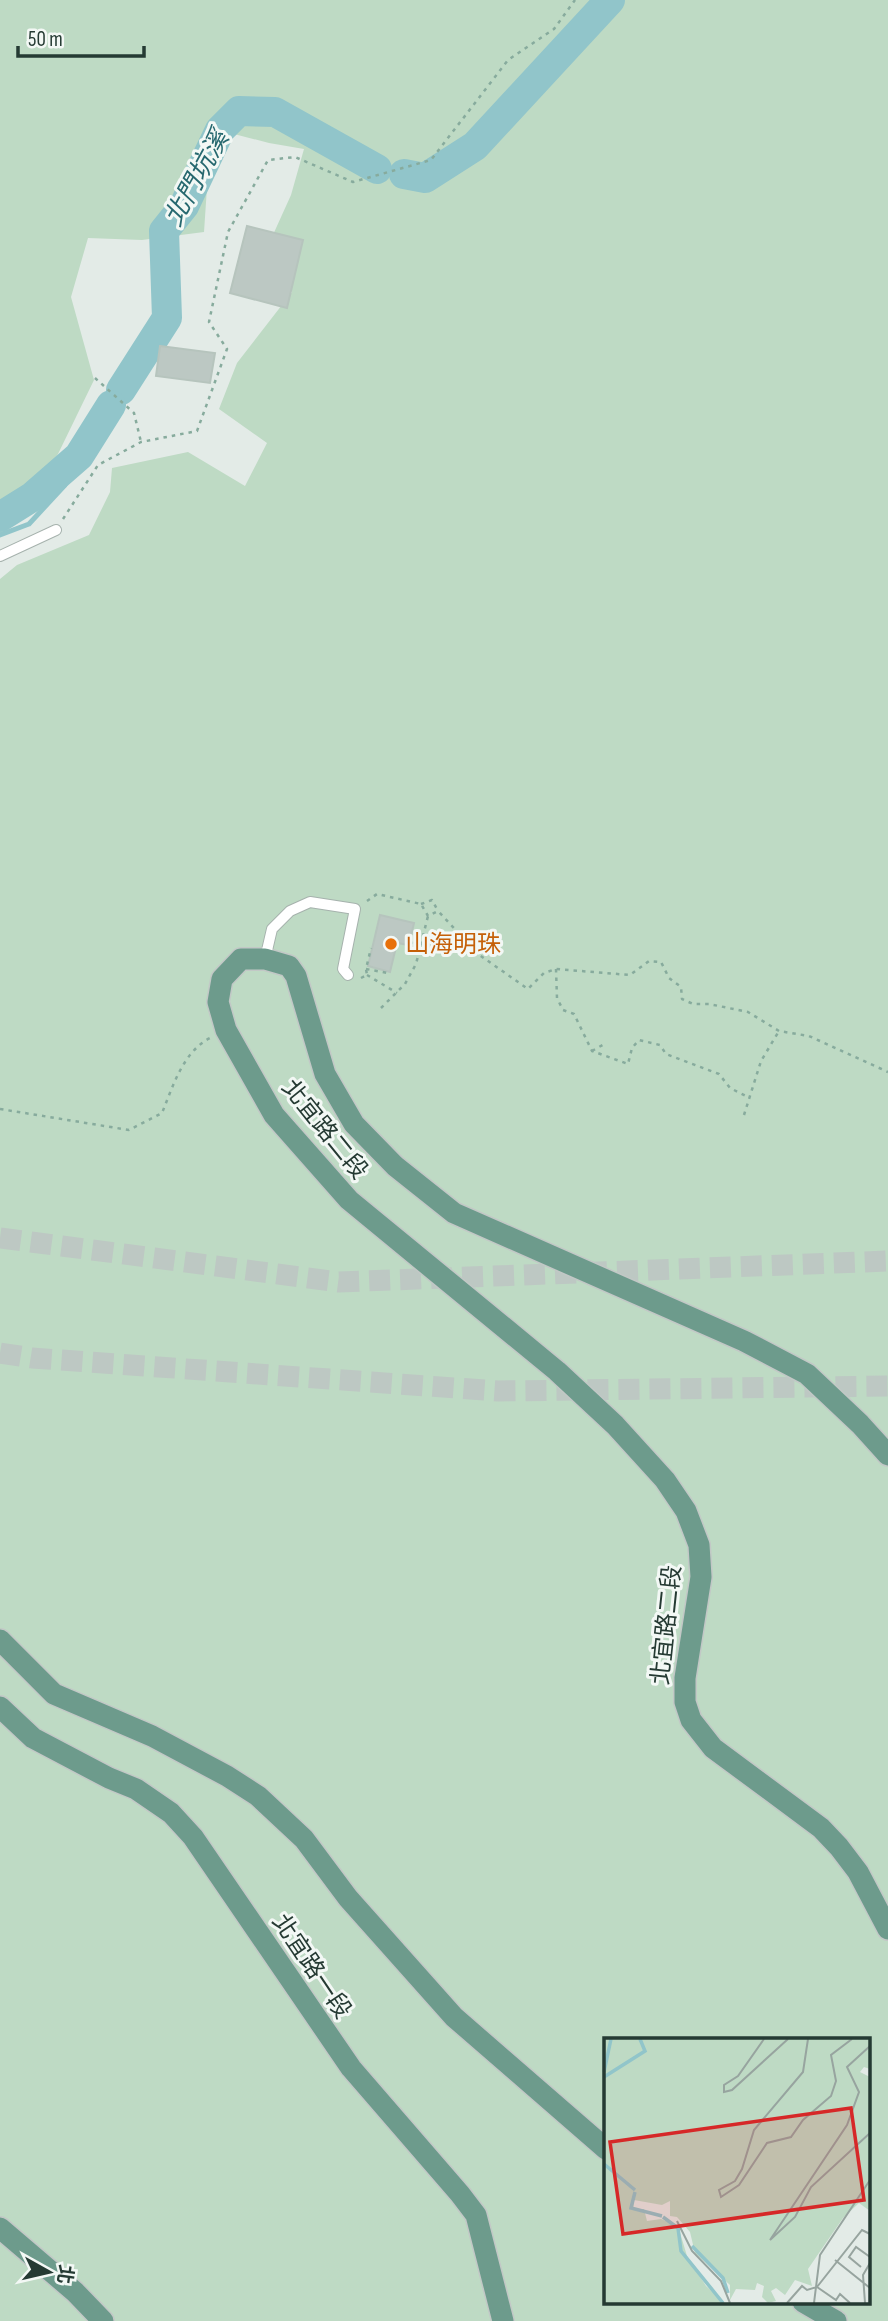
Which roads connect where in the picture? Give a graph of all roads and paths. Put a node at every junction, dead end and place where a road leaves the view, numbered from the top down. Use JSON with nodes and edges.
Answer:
{"nodes":[{"id":1,"x":575,"y":0,"type":"edge"},
{"id":2,"x":94,"y":378,"type":"dead end"},
{"id":3,"x":141,"y":442,"type":"junction"},
{"id":4,"x":56,"y":530,"type":"joint"},
{"id":5,"x":0,"y":555,"type":"edge"},
{"id":6,"x":421,"y":904,"type":"junction"},
{"id":7,"x":355,"y":909,"type":"junction"},
{"id":8,"x":438,"y":911,"type":"junction"},
{"id":9,"x":428,"y":916,"type":"junction"},
{"id":10,"x":410,"y":942,"type":"dead end"},
{"id":11,"x":422,"y":946,"type":"junction"},
{"id":12,"x":371,"y":948,"type":"dead end"},
{"id":13,"x":265,"y":959,"type":"junction"},
{"id":14,"x":366,"y":969,"type":"junction"},
{"id":15,"x":556,"y":969,"type":"junction"},
{"id":16,"x":388,"y":971,"type":"dead end"},
{"id":17,"x":367,"y":975,"type":"junction"},
{"id":18,"x":353,"y":977,"type":"joint"},
{"id":19,"x":397,"y":992,"type":"junction"},
{"id":20,"x":381,"y":1008,"type":"dead end"},
{"id":21,"x":226,"y":1030,"type":"junction"},
{"id":22,"x":779,"y":1031,"type":"junction"},
{"id":23,"x":606,"y":1043,"type":"dead end"},
{"id":24,"x":592,"y":1051,"type":"junction"},
{"id":25,"x":888,"y":1072,"type":"edge"},
{"id":26,"x":748,"y":1097,"type":"junction"},
{"id":27,"x":0,"y":1109,"type":"edge"},
{"id":28,"x":744,"y":1115,"type":"dead end"},
{"id":29,"x":888,"y":1455,"type":"edge"},
{"id":30,"x":0,"y":1640,"type":"edge"},
{"id":31,"x":0,"y":1707,"type":"edge"},
{"id":32,"x":888,"y":1929,"type":"edge"},
{"id":33,"x":604,"y":2147,"type":"edge"},
{"id":34,"x":0,"y":2228,"type":"edge"},
{"id":35,"x":806,"y":2304,"type":"edge"},
{"id":36,"x":103,"y":2321,"type":"edge"},
{"id":37,"x":503,"y":2321,"type":"edge"},
{"id":38,"x":835,"y":2321,"type":"edge"}],
"edges":[{"from":1,"to":3,"type":"path"},
{"from":2,"to":3,"type":"path"},
{"from":3,"to":4,"type":"path"},
{"from":4,"to":5,"type":"lane"},
{"from":6,"to":7,"type":"path"},
{"from":6,"to":8,"type":"path"},
{"from":6,"to":9,"type":"path"},
{"from":7,"to":13,"type":"lane"},
{"from":7,"to":18,"type":"lane"},
{"from":8,"to":9,"type":"path"},
{"from":8,"to":15,"type":"path"},
{"from":9,"to":11,"type":"path"},
{"from":10,"to":11,"type":"path"},
{"from":11,"to":19,"type":"path"},
{"from":12,"to":14,"type":"path"},
{"from":13,"to":21,"type":"main road","name":"北宜路二段"},
{"from":13,"to":29,"type":"main road","name":"北宜路二段"},
{"from":14,"to":16,"type":"path"},
{"from":14,"to":17,"type":"path"},
{"from":15,"to":22,"type":"path"},
{"from":15,"to":24,"type":"path"},
{"from":17,"to":18,"type":"path"},
{"from":17,"to":19,"type":"path"},
{"from":19,"to":20,"type":"path"},
{"from":21,"to":27,"type":"path"},
{"from":21,"to":32,"type":"main road","name":"北宜路二段"},
{"from":22,"to":25,"type":"path"},
{"from":22,"to":26,"type":"path"},
{"from":23,"to":24,"type":"path"},
{"from":24,"to":26,"type":"path"},
{"from":26,"to":28,"type":"path"},
{"from":30,"to":33,"type":"main road"},
{"from":31,"to":37,"type":"main road","name":"北宜路一段"},
{"from":34,"to":36,"type":"main road"},
{"from":35,"to":38,"type":"main road"}]}
